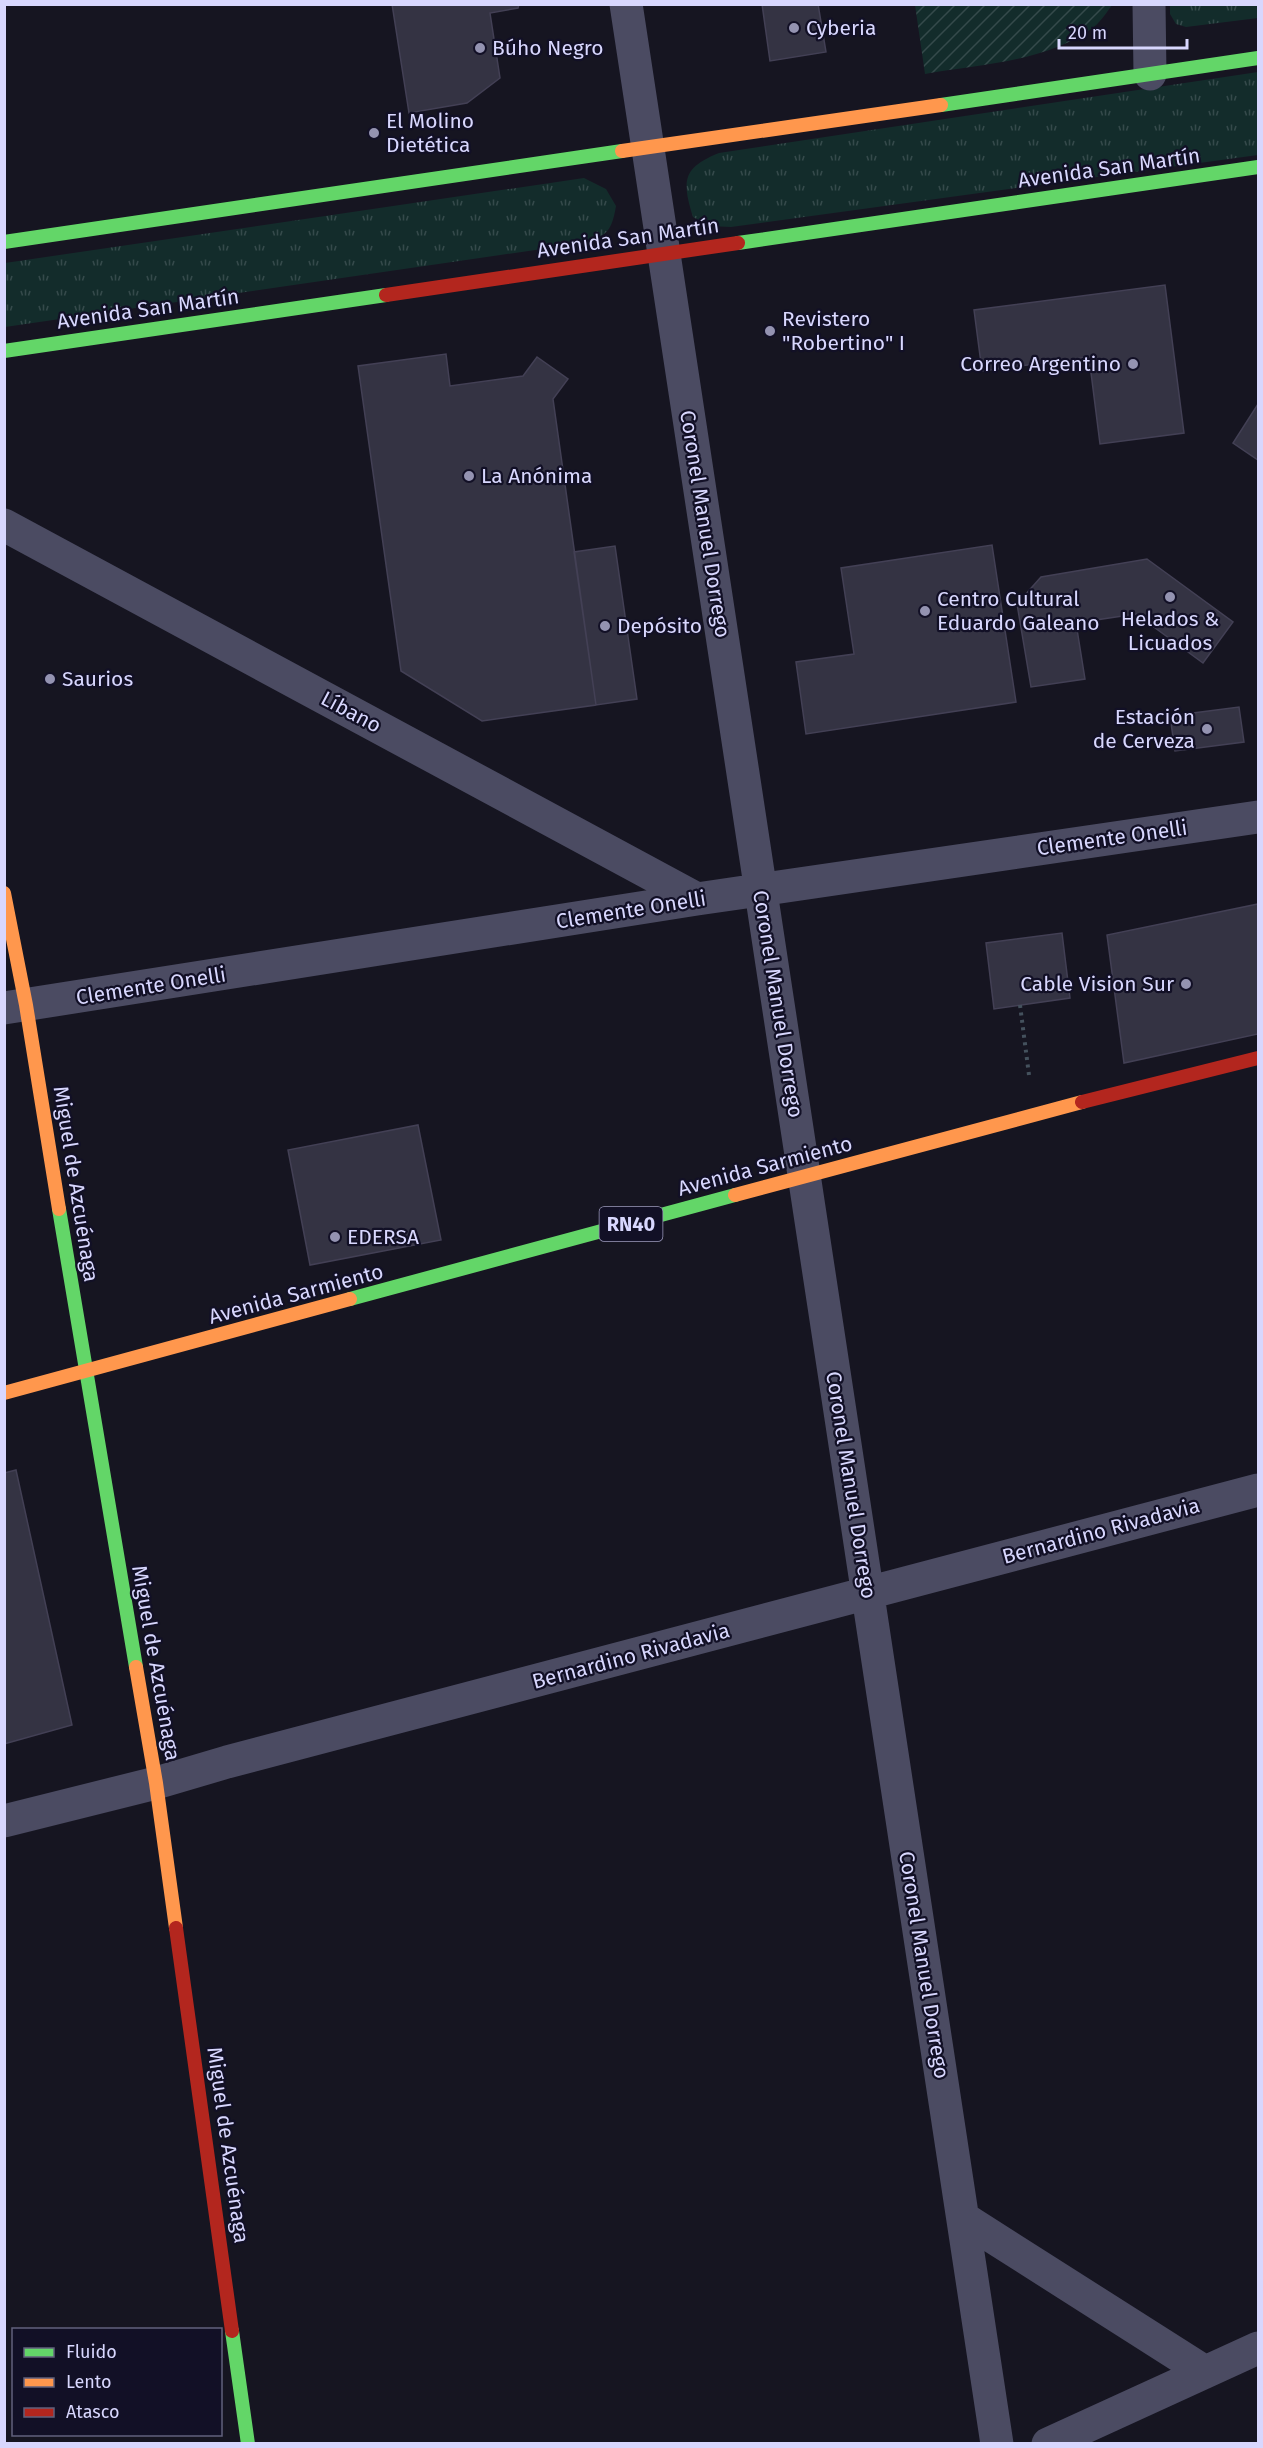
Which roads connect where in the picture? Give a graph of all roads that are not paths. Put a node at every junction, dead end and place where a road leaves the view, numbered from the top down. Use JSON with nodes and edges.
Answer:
{"nodes":[{"id":1,"x":626,"y":4,"type":"edge"},
{"id":2,"x":1149,"y":4,"type":"edge"},
{"id":3,"x":1258,"y":58,"type":"edge"},
{"id":4,"x":1150,"y":74,"type":"junction"},
{"id":5,"x":648,"y":148,"type":"junction"},
{"id":6,"x":1258,"y":167,"type":"edge"},
{"id":7,"x":4,"y":242,"type":"edge"},
{"id":8,"x":664,"y":254,"type":"junction"},
{"id":9,"x":4,"y":351,"type":"edge"},
{"id":10,"x":4,"y":525,"type":"edge"},
{"id":11,"x":1258,"y":817,"type":"edge"},
{"id":12,"x":761,"y":890,"type":"junction"},
{"id":13,"x":4,"y":893,"type":"edge"},
{"id":14,"x":697,"y":899,"type":"junction"},
{"id":15,"x":15,"y":1007,"type":"edge"},
{"id":16,"x":1258,"y":1058,"type":"edge"},
{"id":17,"x":805,"y":1177,"type":"junction"},
{"id":18,"x":85,"y":1373,"type":"junction"},
{"id":19,"x":4,"y":1393,"type":"edge"},
{"id":20,"x":1258,"y":1490,"type":"edge"},
{"id":21,"x":868,"y":1593,"type":"junction"},
{"id":22,"x":156,"y":1783,"type":"junction"},
{"id":23,"x":4,"y":1821,"type":"edge"},
{"id":24,"x":963,"y":2218,"type":"junction"},
{"id":25,"x":1258,"y":2348,"type":"edge"},
{"id":26,"x":1206,"y":2372,"type":"junction"},
{"id":27,"x":248,"y":2444,"type":"edge"},
{"id":28,"x":997,"y":2444,"type":"edge"},
{"id":29,"x":1048,"y":2444,"type":"edge"}],
"edges":[{"from":1,"to":5,"type":"street","name":"Coronel Manuel Dorrego"},
{"from":2,"to":4,"type":"street"},
{"from":3,"to":4,"type":"main road"},
{"from":4,"to":5,"type":"main road"},
{"from":5,"to":7,"type":"main road"},
{"from":5,"to":8,"type":"street","name":"Coronel Manuel Dorrego"},
{"from":6,"to":8,"type":"main road","name":"Avenida San Martín"},
{"from":8,"to":9,"type":"main road","name":"Avenida San Martín"},
{"from":8,"to":12,"type":"street","name":"Coronel Manuel Dorrego"},
{"from":10,"to":14,"type":"street","name":"Líbano"},
{"from":11,"to":12,"type":"street","name":"Clemente Onelli"},
{"from":12,"to":14,"type":"street","name":"Clemente Onelli"},
{"from":12,"to":17,"type":"street","name":"Coronel Manuel Dorrego"},
{"from":13,"to":15,"type":"main road","name":"Miguel de Azcuénaga"},
{"from":14,"to":15,"type":"street","name":"Clemente Onelli"},
{"from":15,"to":18,"type":"main road","name":"Miguel de Azcuénaga"},
{"from":16,"to":17,"type":"main road","name":"Avenida Sarmiento","number":"RN40"},
{"from":17,"to":18,"type":"main road","name":"Avenida Sarmiento","number":"RN40"},
{"from":17,"to":21,"type":"street","name":"Coronel Manuel Dorrego"},
{"from":18,"to":19,"type":"main road","name":"Avenida Sarmiento","number":"RN40"},
{"from":18,"to":22,"type":"main road","name":"Miguel de Azcuénaga"},
{"from":20,"to":21,"type":"street","name":"Bernardino Rivadavia"},
{"from":21,"to":22,"type":"street","name":"Bernardino Rivadavia"},
{"from":21,"to":24,"type":"street","name":"Coronel Manuel Dorrego"},
{"from":22,"to":23,"type":"street","name":"Bernardino Rivadavia"},
{"from":22,"to":27,"type":"main road","name":"Miguel de Azcuénaga"},
{"from":24,"to":26,"type":"street"},
{"from":24,"to":28,"type":"street","name":"Coronel Manuel Dorrego"},
{"from":25,"to":26,"type":"street"},
{"from":26,"to":29,"type":"street"}]}
